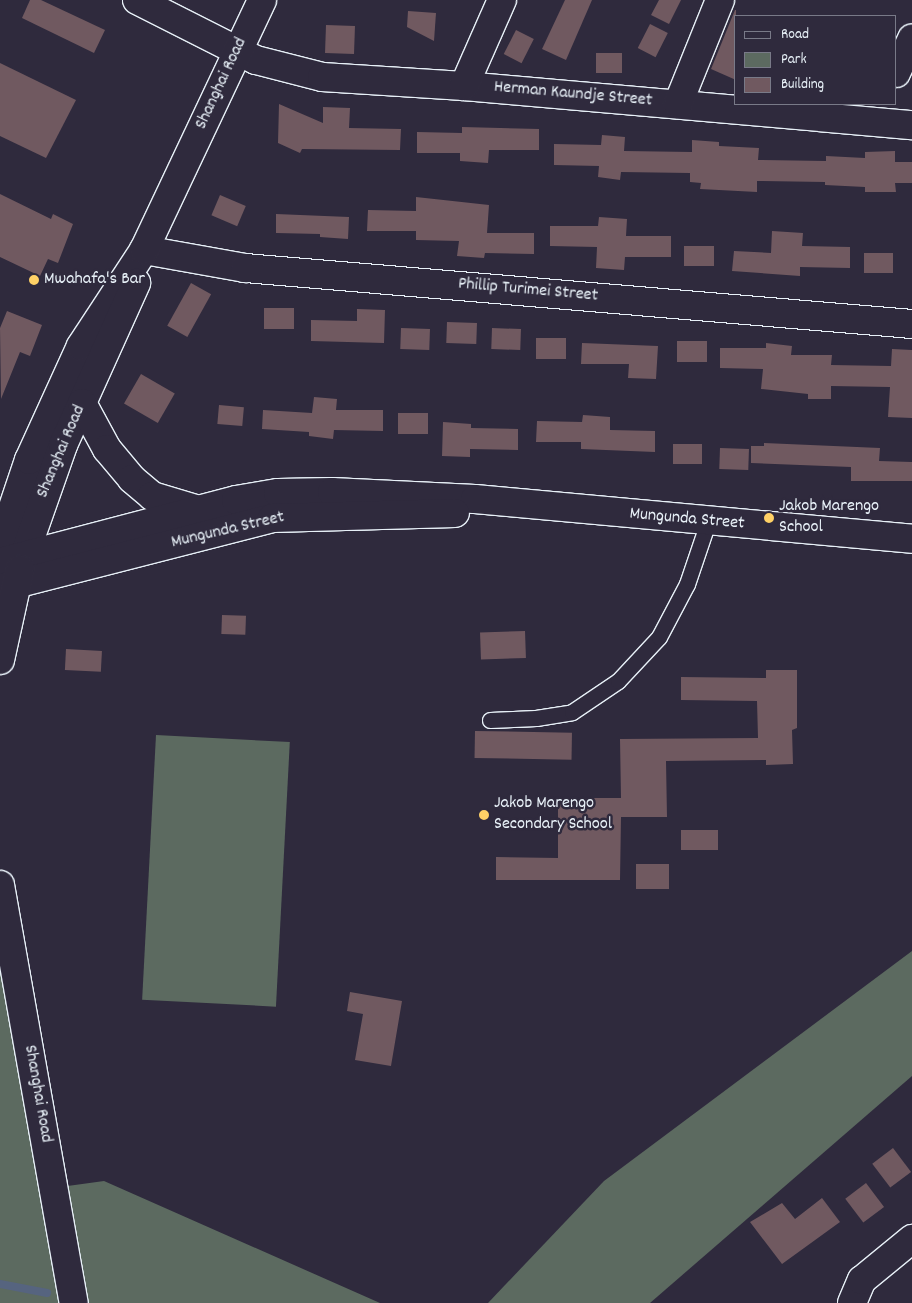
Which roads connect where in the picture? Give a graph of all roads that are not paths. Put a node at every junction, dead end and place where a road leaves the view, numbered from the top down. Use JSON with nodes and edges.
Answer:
{"nodes":[{"id":1,"x":137,"y":0,"type":"edge"},
{"id":2,"x":262,"y":0,"type":"edge"},
{"id":3,"x":502,"y":0,"type":"edge"},
{"id":4,"x":720,"y":0,"type":"edge"},
{"id":5,"x":912,"y":38,"type":"edge"},
{"id":6,"x":239,"y":49,"type":"junction"},
{"id":7,"x":897,"y":71,"type":"edge"},
{"id":8,"x":464,"y":86,"type":"junction"},
{"id":9,"x":678,"y":104,"type":"junction"},
{"id":10,"x":877,"y":113,"type":"edge"},
{"id":11,"x":912,"y":126,"type":"edge"},
{"id":12,"x":144,"y":250,"type":"junction"},
{"id":13,"x":912,"y":324,"type":"edge"},
{"id":14,"x":82,"y":403,"type":"junction"},
{"id":15,"x":521,"y":505,"type":"junction"},
{"id":16,"x":197,"y":509,"type":"junction"},
{"id":17,"x":708,"y":522,"type":"junction"},
{"id":18,"x":912,"y":539,"type":"edge"},
{"id":19,"x":8,"y":555,"type":"edge"},
{"id":20,"x":8,"y":586,"type":"edge"},
{"id":21,"x":0,"y":660,"type":"edge"},
{"id":22,"x":490,"y":720,"type":"dead end"},
{"id":23,"x":0,"y":885,"type":"edge"},
{"id":24,"x":912,"y":1239,"type":"edge"},
{"id":25,"x":74,"y":1303,"type":"edge"},
{"id":26,"x":852,"y":1303,"type":"edge"}],
"edges":[{"from":1,"to":6,"type":"street","name":"Herman Kaundje Street"},
{"from":2,"to":6,"type":"street","name":"Shanghai Road"},
{"from":3,"to":8,"type":"street"},
{"from":4,"to":9,"type":"street"},
{"from":5,"to":7,"type":"street"},
{"from":6,"to":8,"type":"street","name":"Herman Kaundje Street"},
{"from":6,"to":12,"type":"street","name":"Shanghai Road"},
{"from":8,"to":9,"type":"street","name":"Herman Kaundje Street"},
{"from":9,"to":10,"type":"street","name":"Herman Kaundje Street"},
{"from":10,"to":11,"type":"street","name":"Herman Kaundje Street"},
{"from":12,"to":13,"type":"street","name":"Phillip Turimei Street"},
{"from":12,"to":14,"type":"street","name":"Shanghai Road"},
{"from":12,"to":19,"type":"street","name":"Shanghai Road"},
{"from":14,"to":16,"type":"street"},
{"from":14,"to":19,"type":"street","name":"Shanghai Road"},
{"from":15,"to":16,"type":"street","name":"Mungunda Street"},
{"from":15,"to":17,"type":"street","name":"Mungunda Street"},
{"from":15,"to":20,"type":"street","name":"Mungunda Street"},
{"from":16,"to":19,"type":"street","name":"Mungunda Street"},
{"from":17,"to":18,"type":"street","name":"Mungunda Street"},
{"from":17,"to":22,"type":"lane"},
{"from":19,"to":20,"type":"street","name":"Shanghai Road"},
{"from":20,"to":21,"type":"street","name":"Shanghai Road"},
{"from":23,"to":25,"type":"street","name":"Shanghai Road"},
{"from":24,"to":26,"type":"street"}]}
